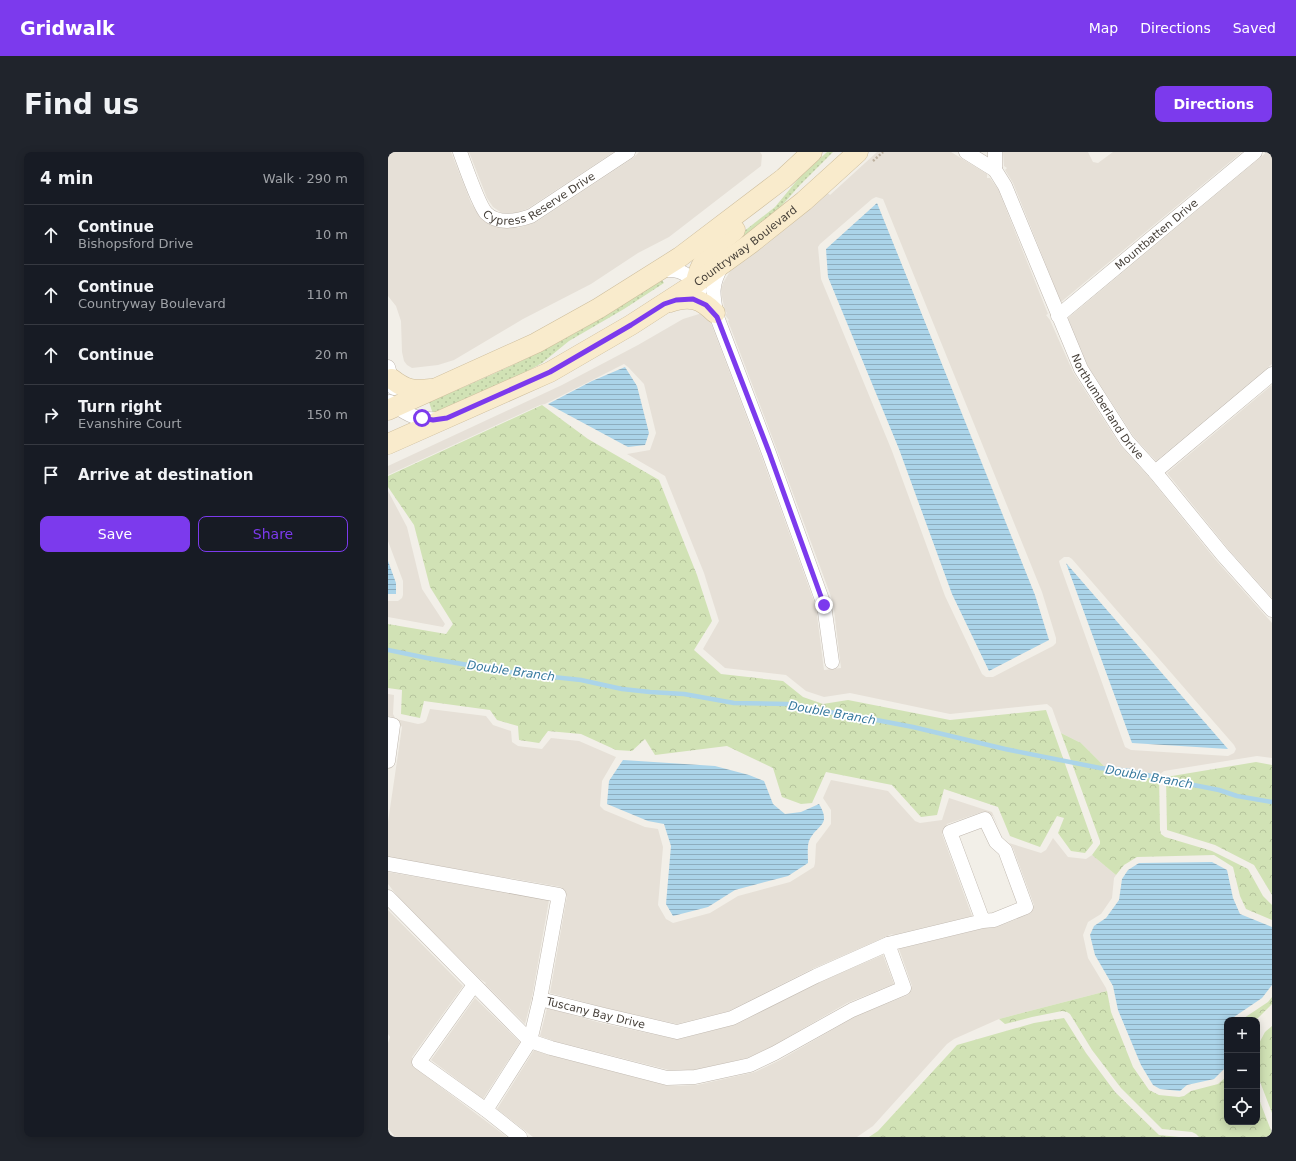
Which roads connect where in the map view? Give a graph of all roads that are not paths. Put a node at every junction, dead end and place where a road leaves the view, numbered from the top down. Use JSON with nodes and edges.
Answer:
{"nodes":[{"id":1,"x":460,"y":152,"type":"edge"},
{"id":2,"x":628,"y":152,"type":"edge"},
{"id":3,"x":840,"y":152,"type":"edge"},
{"id":4,"x":858,"y":152,"type":"edge"},
{"id":5,"x":966,"y":152,"type":"edge"},
{"id":6,"x":994,"y":152,"type":"edge"},
{"id":7,"x":1254,"y":152,"type":"edge"},
{"id":8,"x":805,"y":158,"type":"edge"},
{"id":9,"x":995,"y":170,"type":"junction"},
{"id":10,"x":778,"y":222,"type":"junction"},
{"id":11,"x":725,"y":262,"type":"junction"},
{"id":12,"x":659,"y":270,"type":"junction"},
{"id":13,"x":696,"y":283,"type":"junction"},
{"id":14,"x":664,"y":304,"type":"junction"},
{"id":15,"x":716,"y":315,"type":"junction"},
{"id":16,"x":1058,"y":316,"type":"junction"},
{"id":17,"x":390,"y":373,"type":"edge"},
{"id":18,"x":1272,"y":374,"type":"edge"},
{"id":19,"x":439,"y":388,"type":"junction"},
{"id":20,"x":390,"y":410,"type":"edge"},
{"id":21,"x":447,"y":418,"type":"junction"},
{"id":22,"x":388,"y":444,"type":"edge"},
{"id":23,"x":1155,"y":472,"type":"junction"},
{"id":24,"x":1272,"y":610,"type":"edge"},
{"id":25,"x":832,"y":662,"type":"dead end"},
{"id":26,"x":388,"y":724,"type":"edge"},
{"id":27,"x":388,"y":761,"type":"edge"},
{"id":28,"x":388,"y":864,"type":"edge"},
{"id":29,"x":388,"y":897,"type":"edge"},
{"id":30,"x":983,"y":921,"type":"junction"},
{"id":31,"x":888,"y":944,"type":"junction"},
{"id":32,"x":474,"y":985,"type":"junction"},
{"id":33,"x":540,"y":999,"type":"junction"},
{"id":34,"x":530,"y":1041,"type":"junction"},
{"id":35,"x":486,"y":1110,"type":"junction"},
{"id":36,"x":520,"y":1137,"type":"edge"}],
"edges":[{"from":1,"to":2,"type":"street","name":"Cypress Reserve Drive"},
{"from":3,"to":10,"type":"street"},
{"from":4,"to":10,"type":"street","name":"Countryway Boulevard"},
{"from":5,"to":9,"type":"street","name":"Northumberland Drive"},
{"from":6,"to":9,"type":"street","name":"Northumberland Drive"},
{"from":7,"to":16,"type":"street","name":"Mountbatten Drive"},
{"from":8,"to":12,"type":"street"},
{"from":8,"to":13,"type":"street"},
{"from":9,"to":16,"type":"street","name":"Northumberland Drive"},
{"from":10,"to":11,"type":"street","name":"Countryway Boulevard"},
{"from":11,"to":13,"type":"street","name":"Countryway Boulevard"},
{"from":11,"to":15,"type":"street"},
{"from":12,"to":13,"type":"street"},
{"from":12,"to":19,"type":"street"},
{"from":13,"to":14,"type":"street","name":"Countryway Boulevard"},
{"from":13,"to":15,"type":"street"},
{"from":14,"to":15,"type":"street"},
{"from":14,"to":21,"type":"street","name":"Countryway Boulevard"},
{"from":15,"to":25,"type":"street"},
{"from":16,"to":23,"type":"street","name":"Northumberland Drive"},
{"from":17,"to":19,"type":"street"},
{"from":17,"to":20,"type":"street"},
{"from":18,"to":23,"type":"street"},
{"from":19,"to":20,"type":"street"},
{"from":20,"to":21,"type":"street"},
{"from":21,"to":22,"type":"street","name":"Countryway Boulevard"},
{"from":23,"to":24,"type":"street","name":"Northumberland Drive"},
{"from":26,"to":27,"type":"street"},
{"from":28,"to":33,"type":"street","name":"Tuscany Bay Drive"},
{"from":29,"to":32,"type":"street"},
{"from":30,"to":30,"type":"street","name":"Tuscany Bay Drive"},
{"from":30,"to":31,"type":"street","name":"Tuscany Bay Drive"},
{"from":31,"to":33,"type":"street","name":"Tuscany Bay Drive"},
{"from":31,"to":34,"type":"street"},
{"from":32,"to":34,"type":"street"},
{"from":32,"to":35,"type":"street"},
{"from":33,"to":34,"type":"street"},
{"from":34,"to":35,"type":"street"},
{"from":35,"to":36,"type":"street"}]}
